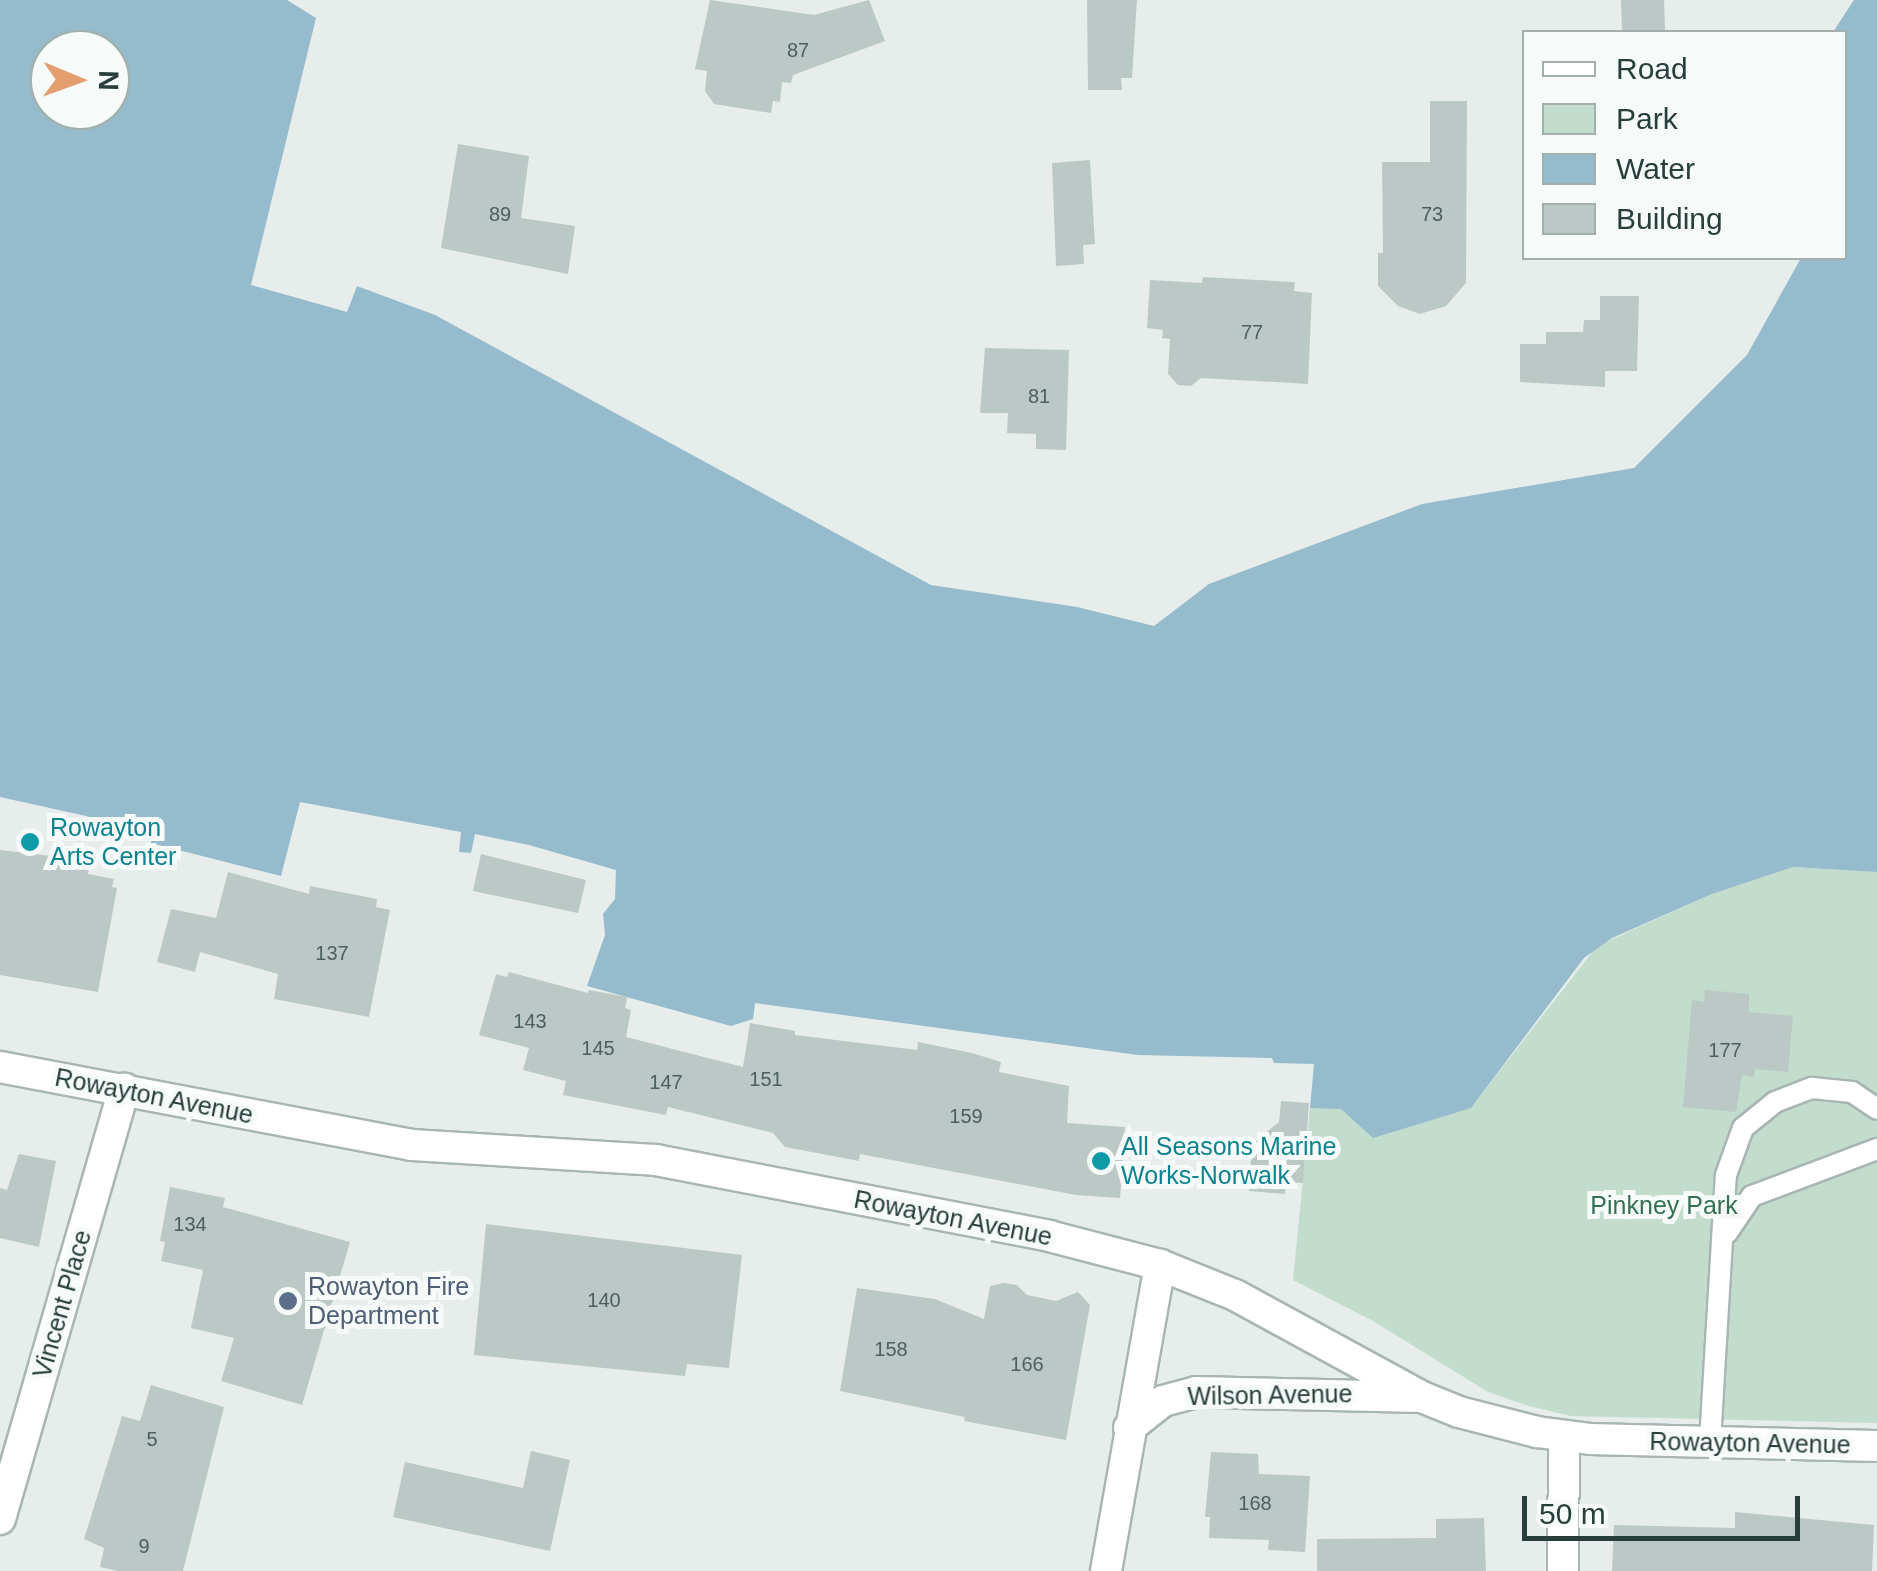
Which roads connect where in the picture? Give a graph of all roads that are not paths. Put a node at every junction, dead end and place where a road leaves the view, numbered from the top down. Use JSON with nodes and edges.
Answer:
{"nodes":[{"id":1,"x":0,"y":1067,"type":"edge"},
{"id":2,"x":124,"y":1088,"type":"junction"},
{"id":3,"x":1877,"y":1109,"type":"edge"},
{"id":4,"x":1877,"y":1149,"type":"edge"},
{"id":5,"x":1726,"y":1234,"type":"junction"},
{"id":6,"x":1160,"y":1265,"type":"junction"},
{"id":7,"x":1422,"y":1397,"type":"junction"},
{"id":8,"x":1129,"y":1428,"type":"junction"},
{"id":9,"x":1564,"y":1436,"type":"junction"},
{"id":10,"x":1710,"y":1442,"type":"junction"},
{"id":11,"x":1877,"y":1446,"type":"edge"},
{"id":12,"x":0,"y":1519,"type":"edge"},
{"id":13,"x":1106,"y":1571,"type":"edge"},
{"id":14,"x":1563,"y":1571,"type":"edge"}],
"edges":[{"from":1,"to":2,"type":"main road","name":"Rowayton Avenue"},
{"from":2,"to":6,"type":"main road","name":"Rowayton Avenue"},
{"from":2,"to":12,"type":"main road","name":"Vincent Place"},
{"from":3,"to":5,"type":"lane"},
{"from":4,"to":5,"type":"lane"},
{"from":5,"to":10,"type":"lane"},
{"from":6,"to":7,"type":"main road","name":"Rowayton Avenue"},
{"from":6,"to":8,"type":"main road"},
{"from":7,"to":8,"type":"main road","name":"Wilson Avenue"},
{"from":7,"to":9,"type":"main road","name":"Rowayton Avenue"},
{"from":8,"to":13,"type":"main road"},
{"from":9,"to":10,"type":"main road","name":"Rowayton Avenue"},
{"from":9,"to":14,"type":"main road"},
{"from":10,"to":11,"type":"main road","name":"Rowayton Avenue"}]}
